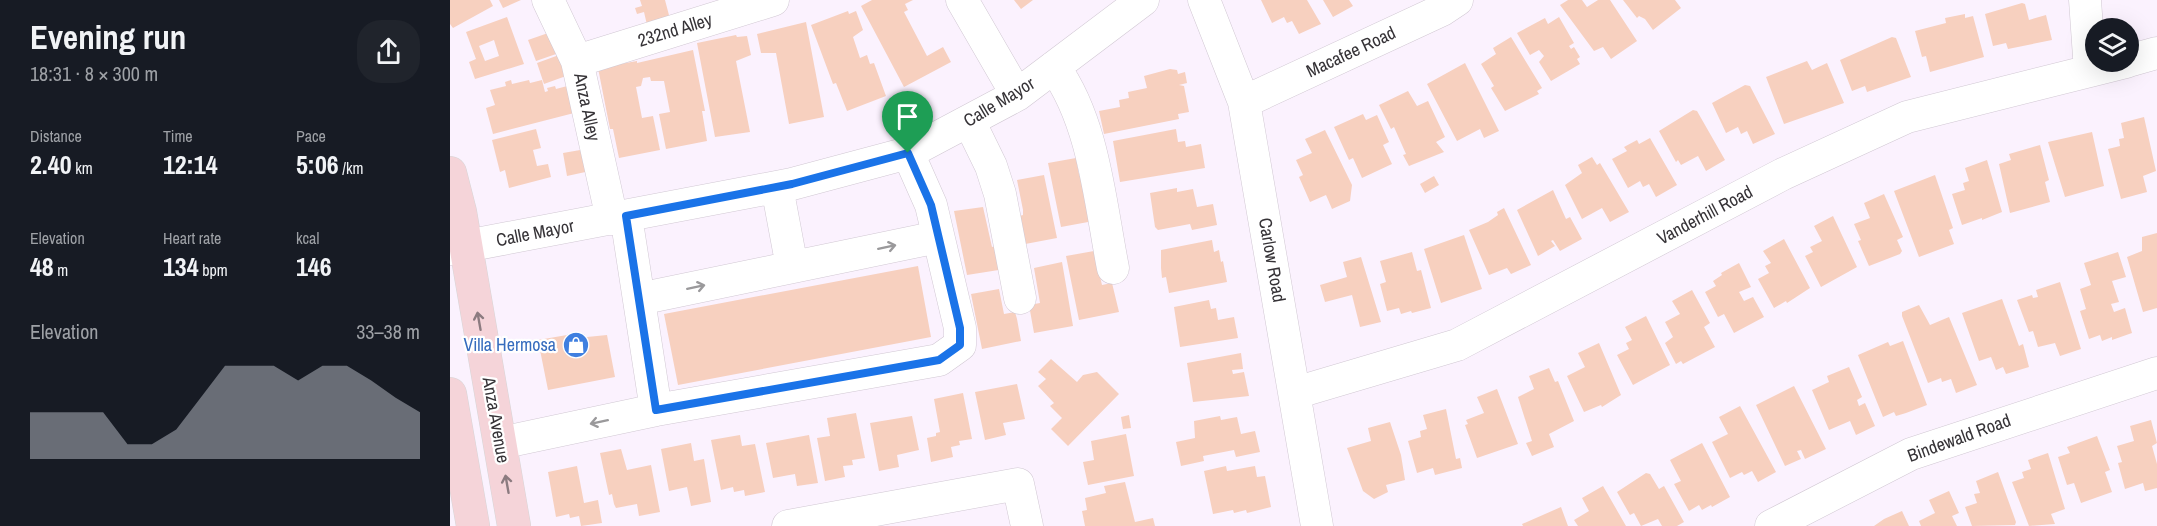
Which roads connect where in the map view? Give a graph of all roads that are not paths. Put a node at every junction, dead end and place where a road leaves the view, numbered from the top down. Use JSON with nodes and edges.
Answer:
{"nodes":[{"id":1,"x":548,"y":0,"type":"edge"},
{"id":2,"x":773,"y":0,"type":"edge"},
{"id":3,"x":962,"y":0,"type":"edge"},
{"id":4,"x":1143,"y":0,"type":"edge"},
{"id":5,"x":1204,"y":0,"type":"edge"},
{"id":6,"x":1457,"y":0,"type":"edge"},
{"id":7,"x":2085,"y":0,"type":"edge"},
{"id":8,"x":2086,"y":18,"type":"edge"},
{"id":9,"x":2157,"y":53,"type":"edge"},
{"id":10,"x":2139,"y":58,"type":"edge"},
{"id":11,"x":577,"y":61,"type":"junction"},
{"id":12,"x":1054,"y":67,"type":"junction"},
{"id":13,"x":2086,"y":72,"type":"edge"},
{"id":14,"x":1017,"y":95,"type":"junction"},
{"id":15,"x":1245,"y":102,"type":"junction"},
{"id":16,"x":969,"y":121,"type":"junction"},
{"id":17,"x":908,"y":153,"type":"junction"},
{"id":18,"x":450,"y":173,"type":"edge"},
{"id":19,"x":777,"y":187,"type":"junction"},
{"id":20,"x":619,"y":217,"type":"junction"},
{"id":21,"x":938,"y":237,"type":"junction"},
{"id":22,"x":458,"y":248,"type":"edge"},
{"id":23,"x":792,"y":267,"type":"junction"},
{"id":24,"x":1113,"y":268,"type":"dead end"},
{"id":25,"x":1020,"y":298,"type":"dead end"},
{"id":26,"x":639,"y":299,"type":"junction"},
{"id":27,"x":2157,"y":373,"type":"edge"},
{"id":28,"x":1294,"y":393,"type":"junction"},
{"id":29,"x":450,"y":394,"type":"edge"},
{"id":30,"x":656,"y":410,"type":"junction"},
{"id":31,"x":500,"y":443,"type":"junction"},
{"id":32,"x":473,"y":526,"type":"edge"},
{"id":33,"x":514,"y":526,"type":"edge"},
{"id":34,"x":788,"y":526,"type":"edge"},
{"id":35,"x":1027,"y":526,"type":"edge"},
{"id":36,"x":1317,"y":526,"type":"edge"},
{"id":37,"x":1770,"y":526,"type":"edge"}],
"edges":[{"from":1,"to":11,"type":"street","name":"Anza Alley"},
{"from":2,"to":11,"type":"street","name":"232nd Alley"},
{"from":3,"to":14,"type":"street"},
{"from":4,"to":12,"type":"street","name":"Calle Mayor"},
{"from":5,"to":15,"type":"street","name":"Carlow Road"},
{"from":6,"to":15,"type":"street","name":"Macafee Road"},
{"from":7,"to":8,"type":"street"},
{"from":9,"to":10,"type":"street","name":"Vanderhill Road"},
{"from":11,"to":20,"type":"street","name":"Anza Alley"},
{"from":12,"to":14,"type":"street","name":"Calle Mayor"},
{"from":12,"to":24,"type":"street"},
{"from":13,"to":28,"type":"street","name":"Vanderhill Road"},
{"from":14,"to":16,"type":"street","name":"Calle Mayor"},
{"from":15,"to":28,"type":"street","name":"Carlow Road"},
{"from":16,"to":17,"type":"street","name":"Calle Mayor"},
{"from":16,"to":25,"type":"street"},
{"from":17,"to":19,"type":"street","name":"Calle Mayor"},
{"from":17,"to":21,"type":"street"},
{"from":18,"to":22,"type":"main road","name":"Anza Avenue"},
{"from":19,"to":20,"type":"street","name":"Calle Mayor"},
{"from":19,"to":23,"type":"street"},
{"from":20,"to":22,"type":"street","name":"Calle Mayor"},
{"from":20,"to":26,"type":"street","name":"Anza Alley"},
{"from":23,"to":21,"type":"street","one_way":true},
{"from":21,"to":30,"type":"street"},
{"from":31,"to":22,"type":"main road","name":"Anza Avenue","one_way":true},
{"from":26,"to":23,"type":"street","one_way":true},
{"from":26,"to":30,"type":"street","name":"Anza Alley"},
{"from":27,"to":37,"type":"street","name":"Bindewald Road"},
{"from":28,"to":36,"type":"street","name":"Carlow Road"},
{"from":29,"to":32,"type":"main road"},
{"from":30,"to":31,"type":"street","one_way":true},
{"from":33,"to":31,"type":"main road","name":"Anza Avenue","one_way":true},
{"from":34,"to":35,"type":"street"}]}
